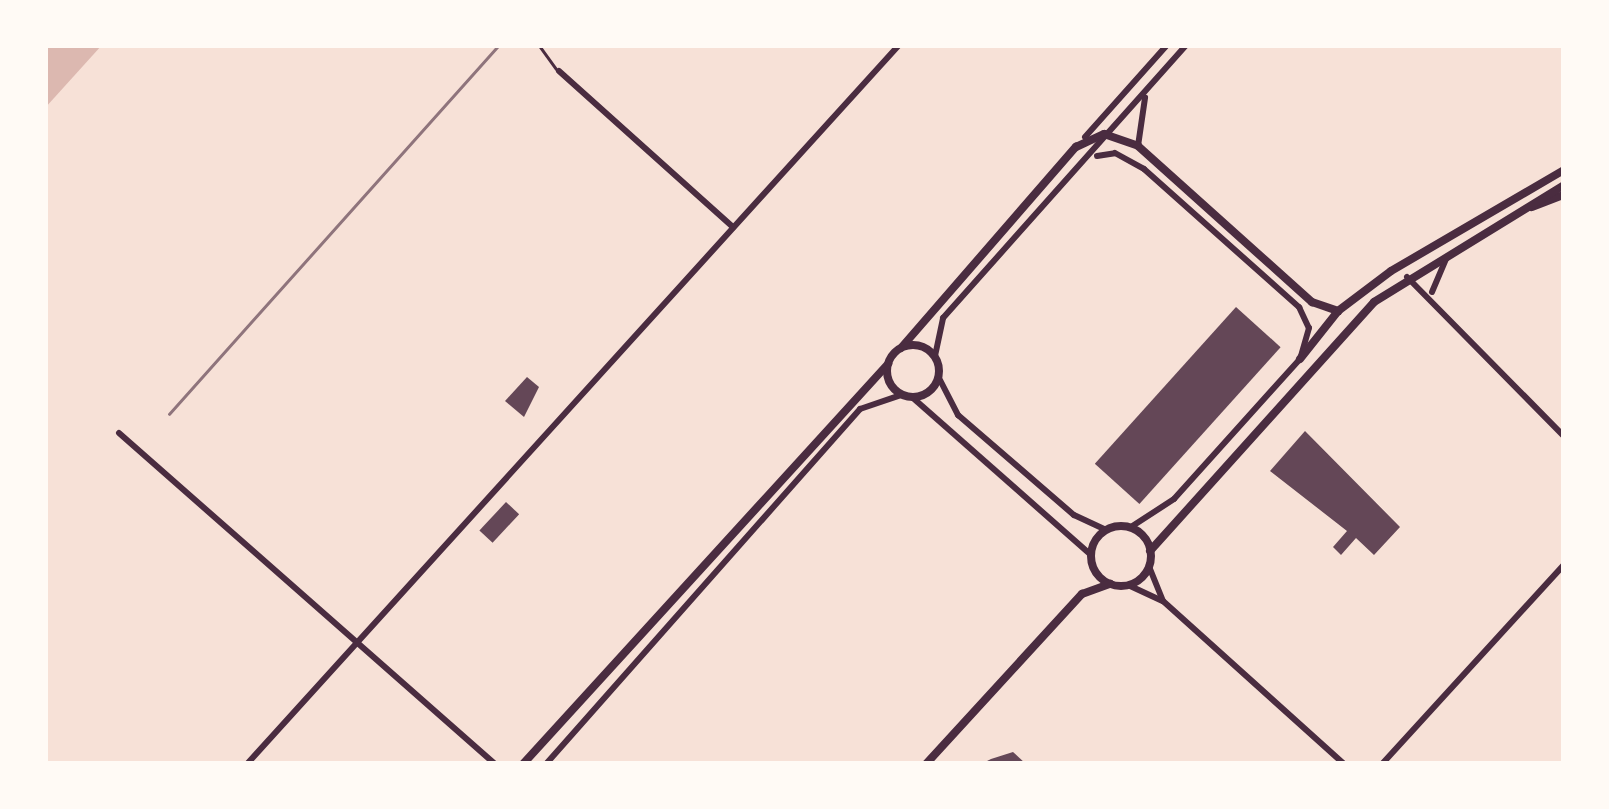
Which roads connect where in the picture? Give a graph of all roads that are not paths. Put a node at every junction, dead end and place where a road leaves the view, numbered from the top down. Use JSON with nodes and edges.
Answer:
{"nodes":[{"id":1,"x":540,"y":45,"type":"edge"},
{"id":2,"x":899,"y":45,"type":"edge"},
{"id":3,"x":1167,"y":45,"type":"edge"},
{"id":4,"x":1186,"y":45,"type":"edge"},
{"id":5,"x":1153,"y":61,"type":"junction"},
{"id":6,"x":558,"y":71,"type":"joint"},
{"id":7,"x":1165,"y":71,"type":"junction"},
{"id":8,"x":1147,"y":92,"type":"junction"},
{"id":9,"x":1116,"y":134,"type":"junction"},
{"id":10,"x":1085,"y":138,"type":"junction"},
{"id":11,"x":1138,"y":146,"type":"junction"},
{"id":12,"x":1097,"y":156,"type":"junction"},
{"id":13,"x":1564,"y":170,"type":"edge"},
{"id":14,"x":1564,"y":185,"type":"edge"},
{"id":15,"x":1564,"y":195,"type":"edge"},
{"id":16,"x":1523,"y":210,"type":"junction"},
{"id":17,"x":733,"y":227,"type":"junction"},
{"id":18,"x":1453,"y":250,"type":"junction"},
{"id":19,"x":1407,"y":277,"type":"junction"},
{"id":20,"x":1432,"y":293,"type":"junction"},
{"id":21,"x":1338,"y":310,"type":"junction"},
{"id":22,"x":901,"y":348,"type":"junction"},
{"id":23,"x":935,"y":356,"type":"junction"},
{"id":24,"x":1300,"y":358,"type":"junction"},
{"id":25,"x":888,"y":364,"type":"junction"},
{"id":26,"x":939,"y":378,"type":"junction"},
{"id":27,"x":901,"y":395,"type":"junction"},
{"id":28,"x":913,"y":398,"type":"junction"},
{"id":29,"x":119,"y":434,"type":"dead end"},
{"id":30,"x":1564,"y":436,"type":"edge"},
{"id":31,"x":1131,"y":527,"type":"junction"},
{"id":32,"x":1106,"y":530,"type":"junction"},
{"id":33,"x":1150,"y":551,"type":"junction"},
{"id":34,"x":1091,"y":555,"type":"junction"},
{"id":35,"x":1564,"y":565,"type":"edge"},
{"id":36,"x":1149,"y":566,"type":"junction"},
{"id":37,"x":1110,"y":584,"type":"junction"},
{"id":38,"x":1128,"y":585,"type":"junction"},
{"id":39,"x":1163,"y":601,"type":"junction"},
{"id":40,"x":358,"y":642,"type":"junction"},
{"id":41,"x":248,"y":764,"type":"edge"},
{"id":42,"x":495,"y":764,"type":"edge"},
{"id":43,"x":523,"y":764,"type":"edge"},
{"id":44,"x":546,"y":764,"type":"edge"},
{"id":45,"x":926,"y":764,"type":"edge"},
{"id":46,"x":1344,"y":764,"type":"edge"},
{"id":47,"x":1382,"y":764,"type":"edge"}],
"edges":[{"from":1,"to":6,"type":"lane"},
{"from":2,"to":17,"type":"street"},
{"from":3,"to":5,"type":"street"},
{"from":4,"to":7,"type":"street"},
{"from":5,"to":7,"type":"street"},
{"from":5,"to":10,"type":"street"},
{"from":6,"to":17,"type":"street"},
{"from":7,"to":8,"type":"street"},
{"from":8,"to":9,"type":"street"},
{"from":8,"to":11,"type":"street"},
{"from":9,"to":10,"type":"street"},
{"from":9,"to":11,"type":"street"},
{"from":9,"to":12,"type":"street"},
{"from":10,"to":22,"type":"street"},
{"from":11,"to":21,"type":"street"},
{"from":12,"to":23,"type":"street"},
{"from":12,"to":24,"type":"street"},
{"from":13,"to":21,"type":"street"},
{"from":14,"to":16,"type":"street"},
{"from":15,"to":16,"type":"street"},
{"from":16,"to":18,"type":"street"},
{"from":17,"to":40,"type":"street"},
{"from":18,"to":19,"type":"street"},
{"from":18,"to":20,"type":"street"},
{"from":19,"to":20,"type":"street"},
{"from":19,"to":33,"type":"street"},
{"from":20,"to":30,"type":"street"},
{"from":21,"to":24,"type":"street"},
{"from":22,"to":23,"type":"street"},
{"from":22,"to":25,"type":"street"},
{"from":23,"to":26,"type":"street"},
{"from":24,"to":31,"type":"street"},
{"from":25,"to":27,"type":"street"},
{"from":25,"to":43,"type":"street"},
{"from":26,"to":28,"type":"street"},
{"from":26,"to":32,"type":"street"},
{"from":27,"to":28,"type":"street"},
{"from":27,"to":44,"type":"street"},
{"from":28,"to":34,"type":"street"},
{"from":29,"to":40,"type":"street"},
{"from":31,"to":32,"type":"street"},
{"from":31,"to":33,"type":"street"},
{"from":32,"to":34,"type":"street"},
{"from":33,"to":36,"type":"street"},
{"from":34,"to":37,"type":"street"},
{"from":35,"to":47,"type":"street"},
{"from":36,"to":38,"type":"street"},
{"from":36,"to":39,"type":"street"},
{"from":37,"to":38,"type":"street"},
{"from":37,"to":45,"type":"street"},
{"from":38,"to":39,"type":"street"},
{"from":39,"to":46,"type":"street"},
{"from":40,"to":41,"type":"street"},
{"from":40,"to":42,"type":"street"}]}
